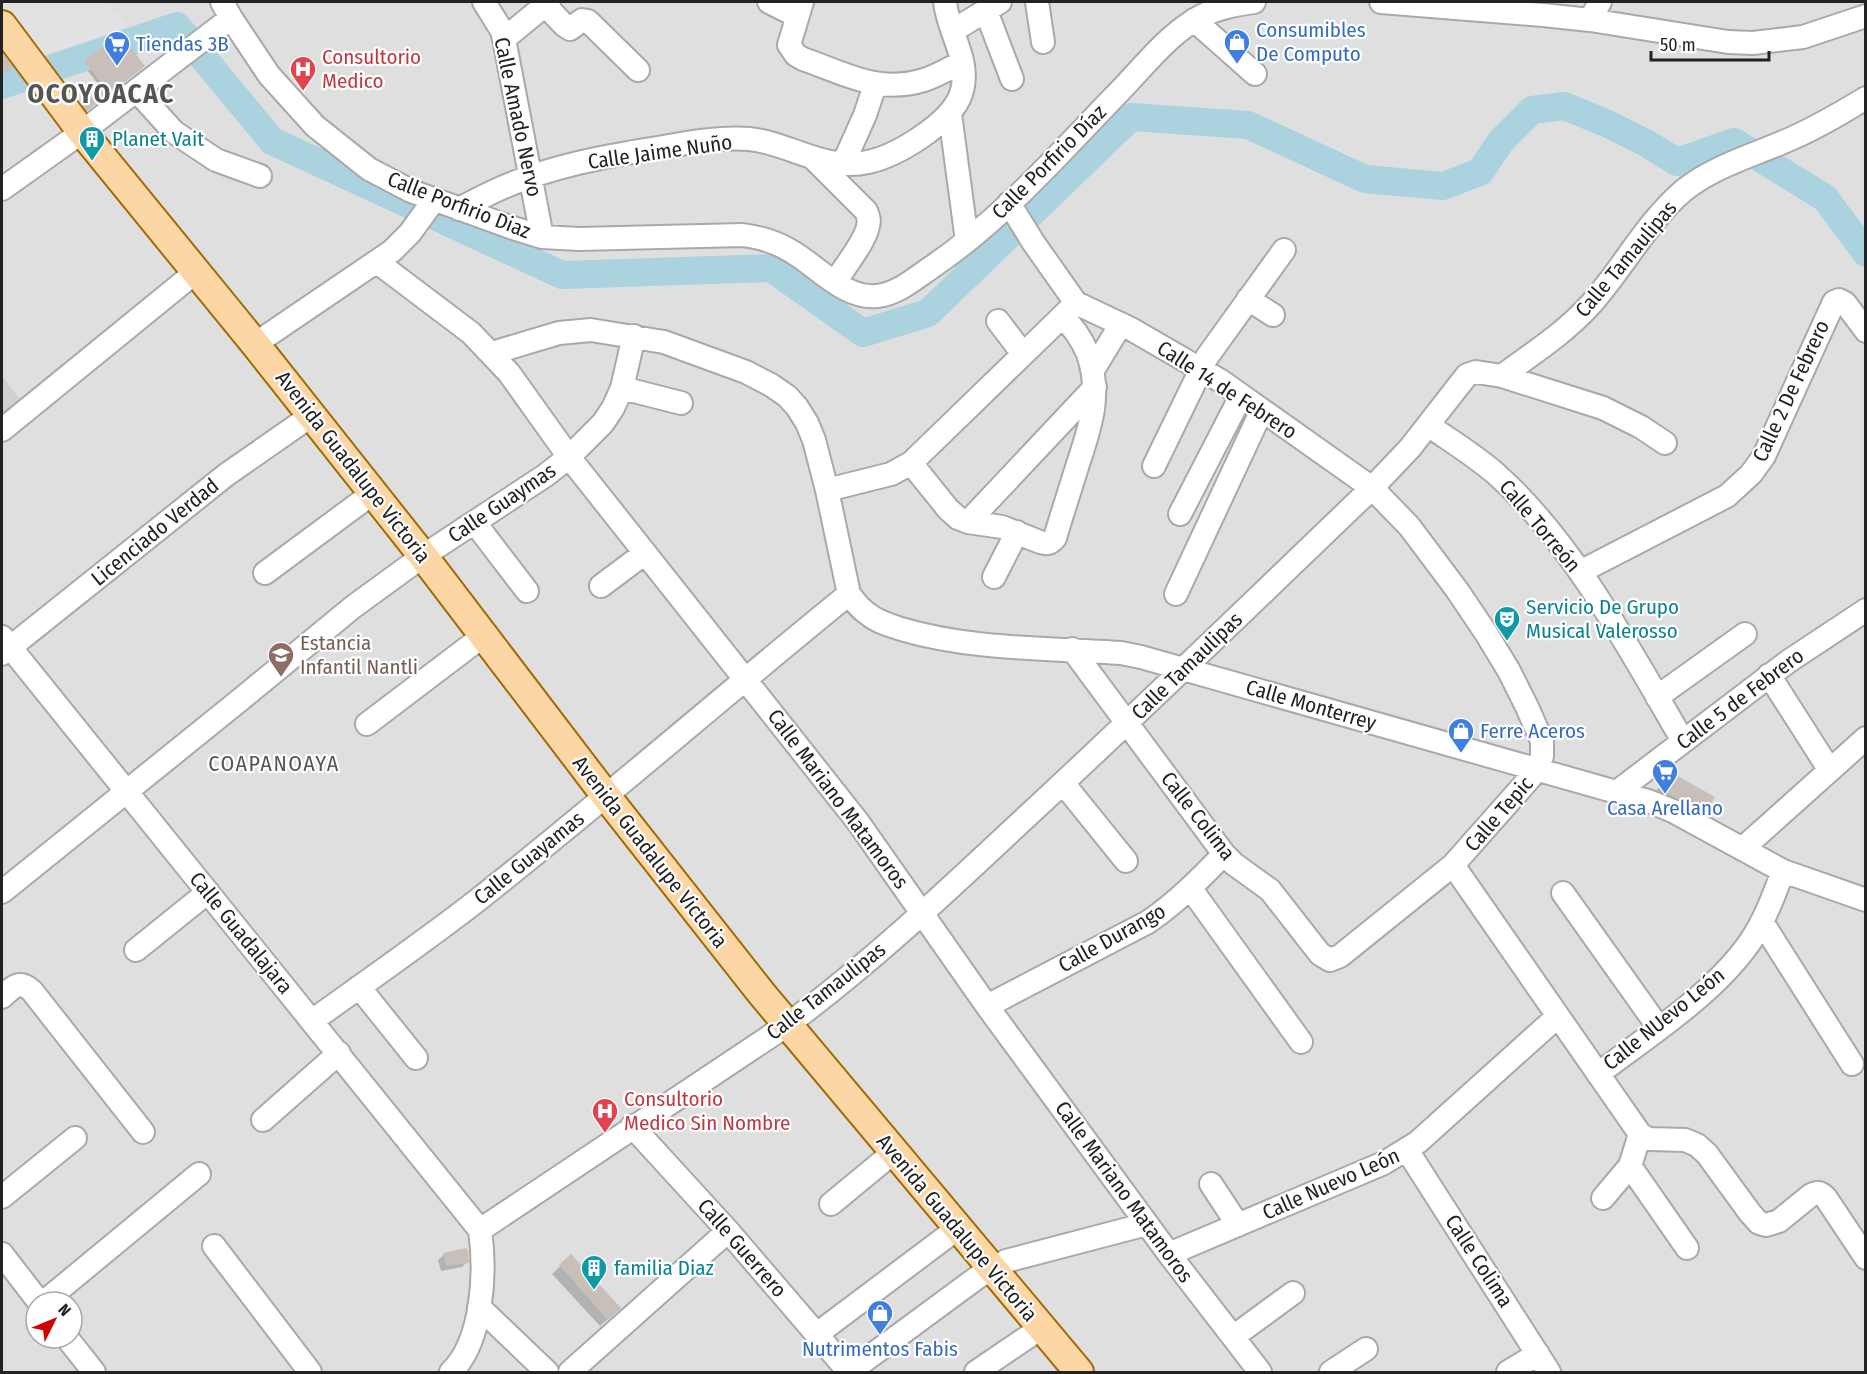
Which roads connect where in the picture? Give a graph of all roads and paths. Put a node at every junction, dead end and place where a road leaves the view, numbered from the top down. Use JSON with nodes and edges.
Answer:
{"nodes":[{"id":1,"x":484,"y":2,"type":"edge"},
{"id":2,"x":769,"y":2,"type":"edge"},
{"id":3,"x":945,"y":2,"type":"edge"},
{"id":4,"x":1037,"y":2,"type":"edge"},
{"id":5,"x":1254,"y":2,"type":"edge"},
{"id":6,"x":1396,"y":2,"type":"edge"},
{"id":7,"x":547,"y":3,"type":"edge"},
{"id":8,"x":222,"y":5,"type":"edge"},
{"id":9,"x":993,"y":6,"type":"edge"},
{"id":10,"x":799,"y":9,"type":"edge"},
{"id":11,"x":1595,"y":11,"type":"edge"},
{"id":12,"x":1866,"y":16,"type":"edge"},
{"id":13,"x":1194,"y":20,"type":"junction"},
{"id":14,"x":2,"y":25,"type":"edge"},
{"id":15,"x":954,"y":30,"type":"junction"},
{"id":16,"x":504,"y":39,"type":"junction"},
{"id":17,"x":1043,"y":42,"type":"dead end"},
{"id":18,"x":962,"y":62,"type":"junction"},
{"id":19,"x":638,"y":70,"type":"dead end"},
{"id":20,"x":1255,"y":74,"type":"dead end"},
{"id":21,"x":1012,"y":79,"type":"dead end"},
{"id":22,"x":875,"y":84,"type":"junction"},
{"id":23,"x":137,"y":91,"type":"junction"},
{"id":24,"x":1866,"y":98,"type":"edge"},
{"id":25,"x":950,"y":114,"type":"junction"},
{"id":26,"x":82,"y":132,"type":"junction"},
{"id":27,"x":813,"y":159,"type":"junction"},
{"id":28,"x":843,"y":164,"type":"junction"},
{"id":29,"x":260,"y":176,"type":"dead end"},
{"id":30,"x":531,"y":176,"type":"junction"},
{"id":31,"x":2,"y":189,"type":"edge"},
{"id":32,"x":433,"y":202,"type":"junction"},
{"id":33,"x":1009,"y":203,"type":"junction"},
{"id":34,"x":459,"y":209,"type":"junction"},
{"id":35,"x":542,"y":237,"type":"junction"},
{"id":36,"x":967,"y":241,"type":"junction"},
{"id":37,"x":1284,"y":250,"type":"dead end"},
{"id":38,"x":377,"y":262,"type":"junction"},
{"id":39,"x":197,"y":272,"type":"junction"},
{"id":40,"x":835,"y":282,"type":"junction"},
{"id":41,"x":1248,"y":299,"type":"junction"},
{"id":42,"x":1069,"y":310,"type":"junction"},
{"id":43,"x":1273,"y":315,"type":"dead end"},
{"id":44,"x":998,"y":321,"type":"dead end"},
{"id":45,"x":1121,"y":324,"type":"junction"},
{"id":46,"x":1866,"y":331,"type":"edge"},
{"id":47,"x":633,"y":336,"type":"junction"},
{"id":48,"x":255,"y":344,"type":"junction"},
{"id":49,"x":492,"y":353,"type":"junction"},
{"id":50,"x":1023,"y":354,"type":"junction"},
{"id":51,"x":1200,"y":370,"type":"junction"},
{"id":52,"x":1502,"y":376,"type":"junction"},
{"id":53,"x":1094,"y":379,"type":"junction"},
{"id":54,"x":622,"y":388,"type":"junction"},
{"id":55,"x":1241,"y":396,"type":"junction"},
{"id":56,"x":681,"y":403,"type":"dead end"},
{"id":57,"x":1262,"y":410,"type":"junction"},
{"id":58,"x":312,"y":415,"type":"junction"},
{"id":59,"x":1428,"y":425,"type":"junction"},
{"id":60,"x":2,"y":430,"type":"edge"},
{"id":61,"x":1665,"y":442,"type":"dead end"},
{"id":62,"x":569,"y":457,"type":"junction"},
{"id":63,"x":911,"y":463,"type":"junction"},
{"id":64,"x":1154,"y":465,"type":"dead end"},
{"id":65,"x":1372,"y":488,"type":"junction"},
{"id":66,"x":827,"y":490,"type":"junction"},
{"id":67,"x":373,"y":492,"type":"junction"},
{"id":68,"x":1180,"y":514,"type":"dead end"},
{"id":69,"x":968,"y":522,"type":"junction"},
{"id":70,"x":475,"y":523,"type":"junction"},
{"id":71,"x":1017,"y":532,"type":"junction"},
{"id":72,"x":645,"y":553,"type":"junction"},
{"id":73,"x":423,"y":556,"type":"junction"},
{"id":74,"x":1580,"y":572,"type":"junction"},
{"id":75,"x":265,"y":573,"type":"dead end"},
{"id":76,"x":994,"y":577,"type":"dead end"},
{"id":77,"x":601,"y":586,"type":"dead end"},
{"id":78,"x":526,"y":591,"type":"dead end"},
{"id":79,"x":849,"y":594,"type":"junction"},
{"id":80,"x":1176,"y":594,"type":"dead end"},
{"id":81,"x":1866,"y":610,"type":"edge"},
{"id":82,"x":1745,"y":634,"type":"dead end"},
{"id":83,"x":483,"y":636,"type":"junction"},
{"id":84,"x":4,"y":646,"type":"edge"},
{"id":85,"x":1072,"y":649,"type":"junction"},
{"id":86,"x":1184,"y":668,"type":"junction"},
{"id":87,"x":1770,"y":675,"type":"junction"},
{"id":88,"x":745,"y":678,"type":"junction"},
{"id":89,"x":1657,"y":697,"type":"junction"},
{"id":90,"x":1127,"y":723,"type":"junction"},
{"id":91,"x":367,"y":724,"type":"dead end"},
{"id":92,"x":1866,"y":738,"type":"edge"},
{"id":93,"x":1683,"y":741,"type":"junction"},
{"id":94,"x":1538,"y":768,"type":"junction"},
{"id":95,"x":1829,"y":769,"type":"junction"},
{"id":96,"x":1063,"y":783,"type":"junction"},
{"id":97,"x":1618,"y":791,"type":"junction"},
{"id":98,"x":125,"y":792,"type":"junction"},
{"id":99,"x":606,"y":796,"type":"junction"},
{"id":100,"x":1742,"y":849,"type":"junction"},
{"id":101,"x":1224,"y":854,"type":"junction"},
{"id":102,"x":1126,"y":861,"type":"dead end"},
{"id":103,"x":1453,"y":866,"type":"junction"},
{"id":104,"x":1783,"y":871,"type":"junction"},
{"id":105,"x":1191,"y":889,"type":"junction"},
{"id":106,"x":2,"y":892,"type":"edge"},
{"id":107,"x":208,"y":892,"type":"junction"},
{"id":108,"x":1563,"y":894,"type":"dead end"},
{"id":109,"x":1866,"y":900,"type":"edge"},
{"id":110,"x":922,"y":913,"type":"junction"},
{"id":111,"x":1762,"y":922,"type":"junction"},
{"id":112,"x":136,"y":950,"type":"dead end"},
{"id":113,"x":359,"y":987,"type":"junction"},
{"id":114,"x":2,"y":997,"type":"edge"},
{"id":115,"x":987,"y":1006,"type":"junction"},
{"id":116,"x":1558,"y":1016,"type":"junction"},
{"id":117,"x":312,"y":1021,"type":"junction"},
{"id":118,"x":787,"y":1024,"type":"junction"},
{"id":119,"x":1659,"y":1028,"type":"junction"},
{"id":120,"x":1301,"y":1042,"type":"dead end"},
{"id":121,"x":339,"y":1053,"type":"junction"},
{"id":122,"x":416,"y":1058,"type":"dead end"},
{"id":123,"x":1852,"y":1064,"type":"dead end"},
{"id":124,"x":1598,"y":1074,"type":"junction"},
{"id":125,"x":263,"y":1120,"type":"dead end"},
{"id":126,"x":632,"y":1126,"type":"junction"},
{"id":127,"x":143,"y":1132,"type":"dead end"},
{"id":128,"x":1640,"y":1134,"type":"junction"},
{"id":129,"x":75,"y":1138,"type":"dead end"},
{"id":130,"x":1407,"y":1150,"type":"junction"},
{"id":131,"x":894,"y":1152,"type":"junction"},
{"id":132,"x":1630,"y":1166,"type":"junction"},
{"id":133,"x":199,"y":1174,"type":"dead end"},
{"id":134,"x":1211,"y":1184,"type":"dead end"},
{"id":135,"x":2,"y":1197,"type":"edge"},
{"id":136,"x":1603,"y":1198,"type":"dead end"},
{"id":137,"x":831,"y":1204,"type":"dead end"},
{"id":138,"x":1147,"y":1224,"type":"junction"},
{"id":139,"x":1238,"y":1225,"type":"junction"},
{"id":140,"x":958,"y":1228,"type":"junction"},
{"id":141,"x":480,"y":1230,"type":"junction"},
{"id":142,"x":728,"y":1231,"type":"junction"},
{"id":143,"x":214,"y":1246,"type":"dead end"},
{"id":144,"x":1687,"y":1248,"type":"dead end"},
{"id":145,"x":2,"y":1254,"type":"edge"},
{"id":146,"x":1169,"y":1254,"type":"junction"},
{"id":147,"x":1866,"y":1258,"type":"edge"},
{"id":148,"x":992,"y":1268,"type":"junction"},
{"id":149,"x":30,"y":1290,"type":"edge"},
{"id":150,"x":59,"y":1290,"type":"edge"},
{"id":151,"x":1293,"y":1293,"type":"dead end"},
{"id":152,"x":479,"y":1307,"type":"junction"},
{"id":153,"x":1041,"y":1328,"type":"junction"},
{"id":154,"x":817,"y":1334,"type":"junction"},
{"id":155,"x":1233,"y":1337,"type":"junction"},
{"id":156,"x":1366,"y":1349,"type":"dead end"},
{"id":157,"x":77,"y":1350,"type":"edge"},
{"id":158,"x":1544,"y":1363,"type":"edge"},
{"id":159,"x":94,"y":1372,"type":"edge"},
{"id":160,"x":310,"y":1372,"type":"edge"},
{"id":161,"x":451,"y":1372,"type":"edge"},
{"id":162,"x":547,"y":1372,"type":"edge"},
{"id":163,"x":570,"y":1372,"type":"edge"},
{"id":164,"x":849,"y":1372,"type":"edge"},
{"id":165,"x":976,"y":1372,"type":"edge"},
{"id":166,"x":1079,"y":1372,"type":"edge"},
{"id":167,"x":1260,"y":1372,"type":"edge"},
{"id":168,"x":1331,"y":1372,"type":"edge"},
{"id":169,"x":1508,"y":1372,"type":"edge"}],
"edges":[{"from":1,"to":16,"type":"street","name":"Calle Amado Nervo"},
{"from":2,"to":10,"type":"street"},
{"from":3,"to":15,"type":"street","name":"Calle Jaime Nuño"},
{"from":4,"to":17,"type":"street"},
{"from":5,"to":13,"type":"street","name":"Calle Porfirio Díaz"},
{"from":6,"to":11,"type":"street"},
{"from":7,"to":16,"type":"street"},
{"from":7,"to":19,"type":"street"},
{"from":8,"to":23,"type":"street"},
{"from":8,"to":32,"type":"street","name":"Calle Porfirio Diaz"},
{"from":9,"to":15,"type":"street"},
{"from":9,"to":21,"type":"street"},
{"from":10,"to":22,"type":"street"},
{"from":11,"to":12,"type":"street"},
{"from":13,"to":20,"type":"street"},
{"from":13,"to":33,"type":"street","name":"Calle Porfirio Díaz"},
{"from":14,"to":26,"type":"main road","name":"Avenida Guadalupe Victoria"},
{"from":15,"to":18,"type":"street","name":"Calle Jaime Nuño"},
{"from":16,"to":30,"type":"street","name":"Calle Amado Nervo"},
{"from":18,"to":22,"type":"street"},
{"from":18,"to":25,"type":"street","name":"Calle Jaime Nuño"},
{"from":22,"to":28,"type":"street"},
{"from":23,"to":26,"type":"street"},
{"from":23,"to":29,"type":"street"},
{"from":24,"to":52,"type":"street","name":"Calle Tamaulipas"},
{"from":25,"to":28,"type":"street","name":"Calle Jaime Nuño"},
{"from":25,"to":36,"type":"street"},
{"from":26,"to":31,"type":"street"},
{"from":26,"to":39,"type":"main road","name":"Avenida Guadalupe Victoria"},
{"from":27,"to":28,"type":"street","name":"Calle Jaime Nuño"},
{"from":27,"to":30,"type":"street","name":"Calle Jaime Nuño"},
{"from":27,"to":40,"type":"street"},
{"from":30,"to":34,"type":"street","name":"Calle Jaime Nuño"},
{"from":30,"to":35,"type":"street","name":"Calle Amado Nervo"},
{"from":32,"to":34,"type":"street","name":"Calle Porfirio Diaz"},
{"from":32,"to":38,"type":"street"},
{"from":33,"to":36,"type":"street","name":"Calle Porfirio Díaz"},
{"from":33,"to":42,"type":"street"},
{"from":34,"to":35,"type":"street","name":"Calle Porfirio Diaz"},
{"from":35,"to":40,"type":"street","name":"Calle Porfirio Diaz"},
{"from":36,"to":40,"type":"street","name":"Calle Porfirio Díaz"},
{"from":37,"to":41,"type":"street"},
{"from":38,"to":48,"type":"street"},
{"from":38,"to":49,"type":"street","name":"Calle Mariano Matamoros"},
{"from":39,"to":48,"type":"main road","name":"Avenida Guadalupe Victoria"},
{"from":39,"to":60,"type":"street"},
{"from":41,"to":43,"type":"street"},
{"from":41,"to":51,"type":"street"},
{"from":42,"to":45,"type":"street","name":"Calle 14 de Febrero"},
{"from":42,"to":50,"type":"street"},
{"from":42,"to":53,"type":"street"},
{"from":44,"to":50,"type":"street"},
{"from":45,"to":51,"type":"street","name":"Calle 14 de Febrero"},
{"from":45,"to":53,"type":"street"},
{"from":46,"to":74,"type":"street","name":"Calle 2 De Febrero"},
{"from":47,"to":49,"type":"street"},
{"from":47,"to":54,"type":"street","name":"Calle Guaymas"},
{"from":47,"to":66,"type":"street"},
{"from":48,"to":58,"type":"main road","name":"Avenida Guadalupe Victoria"},
{"from":49,"to":62,"type":"street","name":"Calle Mariano Matamoros"},
{"from":50,"to":63,"type":"street"},
{"from":51,"to":55,"type":"street","name":"Calle 14 de Febrero"},
{"from":51,"to":64,"type":"street"},
{"from":52,"to":59,"type":"street","name":"Calle Tamaulipas"},
{"from":52,"to":61,"type":"street"},
{"from":53,"to":69,"type":"street"},
{"from":53,"to":71,"type":"street"},
{"from":54,"to":56,"type":"street"},
{"from":54,"to":62,"type":"street","name":"Calle Guaymas"},
{"from":55,"to":57,"type":"street","name":"Calle 14 de Febrero"},
{"from":55,"to":68,"type":"street"},
{"from":57,"to":65,"type":"street","name":"Calle 14 de Febrero"},
{"from":57,"to":80,"type":"street"},
{"from":58,"to":67,"type":"main road","name":"Avenida Guadalupe Victoria"},
{"from":58,"to":84,"type":"street","name":"Licenciado Verdad"},
{"from":59,"to":65,"type":"street","name":"Calle Tamaulipas"},
{"from":59,"to":74,"type":"street","name":"Calle Torreón"},
{"from":62,"to":70,"type":"street","name":"Calle Guaymas"},
{"from":62,"to":72,"type":"street","name":"Calle Mariano Matamoros"},
{"from":63,"to":66,"type":"street"},
{"from":63,"to":69,"type":"street"},
{"from":65,"to":86,"type":"street","name":"Calle Tamaulipas"},
{"from":65,"to":94,"type":"street","name":"Calle Tepic"},
{"from":66,"to":79,"type":"street"},
{"from":67,"to":73,"type":"main road","name":"Avenida Guadalupe Victoria"},
{"from":67,"to":75,"type":"street"},
{"from":69,"to":71,"type":"street"},
{"from":70,"to":73,"type":"street","name":"Calle Guaymas"},
{"from":70,"to":78,"type":"street"},
{"from":71,"to":76,"type":"street"},
{"from":72,"to":77,"type":"street"},
{"from":72,"to":88,"type":"street","name":"Calle Mariano Matamoros"},
{"from":73,"to":83,"type":"main road","name":"Avenida Guadalupe Victoria"},
{"from":73,"to":98,"type":"street","name":"Calle Guaymas"},
{"from":74,"to":89,"type":"street","name":"Calle Torreón"},
{"from":79,"to":85,"type":"street","name":"Calle Monterrey"},
{"from":79,"to":88,"type":"street","name":"Calle Guayamas"},
{"from":81,"to":87,"type":"street","name":"Calle 5 de Febrero"},
{"from":82,"to":89,"type":"street"},
{"from":83,"to":91,"type":"street"},
{"from":83,"to":99,"type":"main road","name":"Avenida Guadalupe Victoria"},
{"from":84,"to":98,"type":"street","name":"Calle Guadalajara"},
{"from":85,"to":86,"type":"street","name":"Calle Monterrey"},
{"from":85,"to":90,"type":"street","name":"Calle Colima"},
{"from":86,"to":90,"type":"street","name":"Calle Tamaulipas"},
{"from":86,"to":94,"type":"street","name":"Calle Monterrey"},
{"from":87,"to":93,"type":"street","name":"Calle 5 de Febrero"},
{"from":87,"to":95,"type":"street"},
{"from":88,"to":99,"type":"street","name":"Calle Guayamas"},
{"from":88,"to":110,"type":"street","name":"Calle Mariano Matamoros"},
{"from":89,"to":93,"type":"street","name":"Calle Torreón"},
{"from":90,"to":96,"type":"street","name":"Calle Tamaulipas"},
{"from":90,"to":101,"type":"street","name":"Calle Colima"},
{"from":92,"to":95,"type":"street"},
{"from":93,"to":97,"type":"street","name":"Calle 5 de Febrero"},
{"from":94,"to":97,"type":"street","name":"Calle Monterrey"},
{"from":94,"to":103,"type":"street","name":"Calle Tepic"},
{"from":95,"to":100,"type":"street"},
{"from":96,"to":102,"type":"street"},
{"from":96,"to":110,"type":"street","name":"Calle Tamaulipas"},
{"from":97,"to":100,"type":"street","name":"Calle Monterrey"},
{"from":98,"to":106,"type":"street","name":"Calle Guaymas"},
{"from":98,"to":107,"type":"street","name":"Calle Guadalajara"},
{"from":99,"to":113,"type":"street","name":"Calle Guayamas"},
{"from":99,"to":118,"type":"main road","name":"Avenida Guadalupe Victoria"},
{"from":100,"to":104,"type":"street","name":"Calle Monterrey"},
{"from":101,"to":103,"type":"street","name":"Calle Colima"},
{"from":101,"to":105,"type":"street","name":"Calle Durango"},
{"from":103,"to":116,"type":"street","name":"Calle Tepic"},
{"from":104,"to":109,"type":"street","name":"Calle Monterrey"},
{"from":104,"to":111,"type":"street","name":"Calle NUevo León"},
{"from":105,"to":115,"type":"street","name":"Calle Durango"},
{"from":105,"to":120,"type":"street"},
{"from":107,"to":112,"type":"street"},
{"from":107,"to":117,"type":"street","name":"Calle Guadalajara"},
{"from":108,"to":119,"type":"street"},
{"from":110,"to":115,"type":"street","name":"Calle Mariano Matamoros"},
{"from":110,"to":118,"type":"street","name":"Calle Tamaulipas"},
{"from":111,"to":119,"type":"street","name":"Calle NUevo León"},
{"from":111,"to":123,"type":"street"},
{"from":113,"to":117,"type":"street","name":"Calle Guayamas"},
{"from":113,"to":122,"type":"street"},
{"from":114,"to":127,"type":"street"},
{"from":115,"to":138,"type":"street","name":"Calle Mariano Matamoros"},
{"from":116,"to":124,"type":"street","name":"Calle Tepic"},
{"from":116,"to":130,"type":"street","name":"Calle Nuevo León"},
{"from":117,"to":121,"type":"street","name":"Calle Guadalajara"},
{"from":118,"to":126,"type":"street","name":"Calle Tamaulipas"},
{"from":118,"to":131,"type":"main road","name":"Avenida Guadalupe Victoria"},
{"from":119,"to":124,"type":"street","name":"Calle NUevo León"},
{"from":121,"to":125,"type":"street"},
{"from":121,"to":141,"type":"street","name":"Calle Guadalajara"},
{"from":124,"to":128,"type":"street","name":"Calle Tepic"},
{"from":126,"to":141,"type":"street","name":"Calle Tamaulipas"},
{"from":126,"to":142,"type":"street","name":"Calle Guerrero"},
{"from":128,"to":132,"type":"street"},
{"from":128,"to":147,"type":"street"},
{"from":129,"to":135,"type":"street"},
{"from":130,"to":139,"type":"street","name":"Calle Nuevo León"},
{"from":130,"to":158,"type":"street","name":"Calle Colima"},
{"from":131,"to":137,"type":"street"},
{"from":131,"to":140,"type":"main road","name":"Avenida Guadalupe Victoria"},
{"from":132,"to":136,"type":"street"},
{"from":132,"to":144,"type":"street"},
{"from":133,"to":150,"type":"street"},
{"from":134,"to":139,"type":"street"},
{"from":138,"to":146,"type":"street","name":"Calle Mariano Matamoros"},
{"from":138,"to":148,"type":"street"},
{"from":139,"to":146,"type":"street","name":"Calle Nuevo León"},
{"from":140,"to":148,"type":"main road","name":"Avenida Guadalupe Victoria"},
{"from":140,"to":154,"type":"street"},
{"from":141,"to":152,"type":"street"},
{"from":142,"to":154,"type":"street","name":"Calle Guerrero"},
{"from":142,"to":163,"type":"street"},
{"from":143,"to":160,"type":"street"},
{"from":145,"to":149,"type":"street"},
{"from":146,"to":155,"type":"street","name":"Calle Mariano Matamoros"},
{"from":148,"to":153,"type":"main road","name":"Avenida Guadalupe Victoria"},
{"from":148,"to":164,"type":"street"},
{"from":151,"to":155,"type":"street"},
{"from":152,"to":161,"type":"street"},
{"from":152,"to":162,"type":"street"},
{"from":153,"to":165,"type":"street"},
{"from":153,"to":166,"type":"main road","name":"Avenida Guadalupe Victoria"},
{"from":154,"to":164,"type":"street","name":"Calle Guerrero"},
{"from":155,"to":167,"type":"street","name":"Calle Mariano Matamoros"},
{"from":156,"to":168,"type":"street"},
{"from":157,"to":159,"type":"street"},
{"from":158,"to":169,"type":"street"}]}
